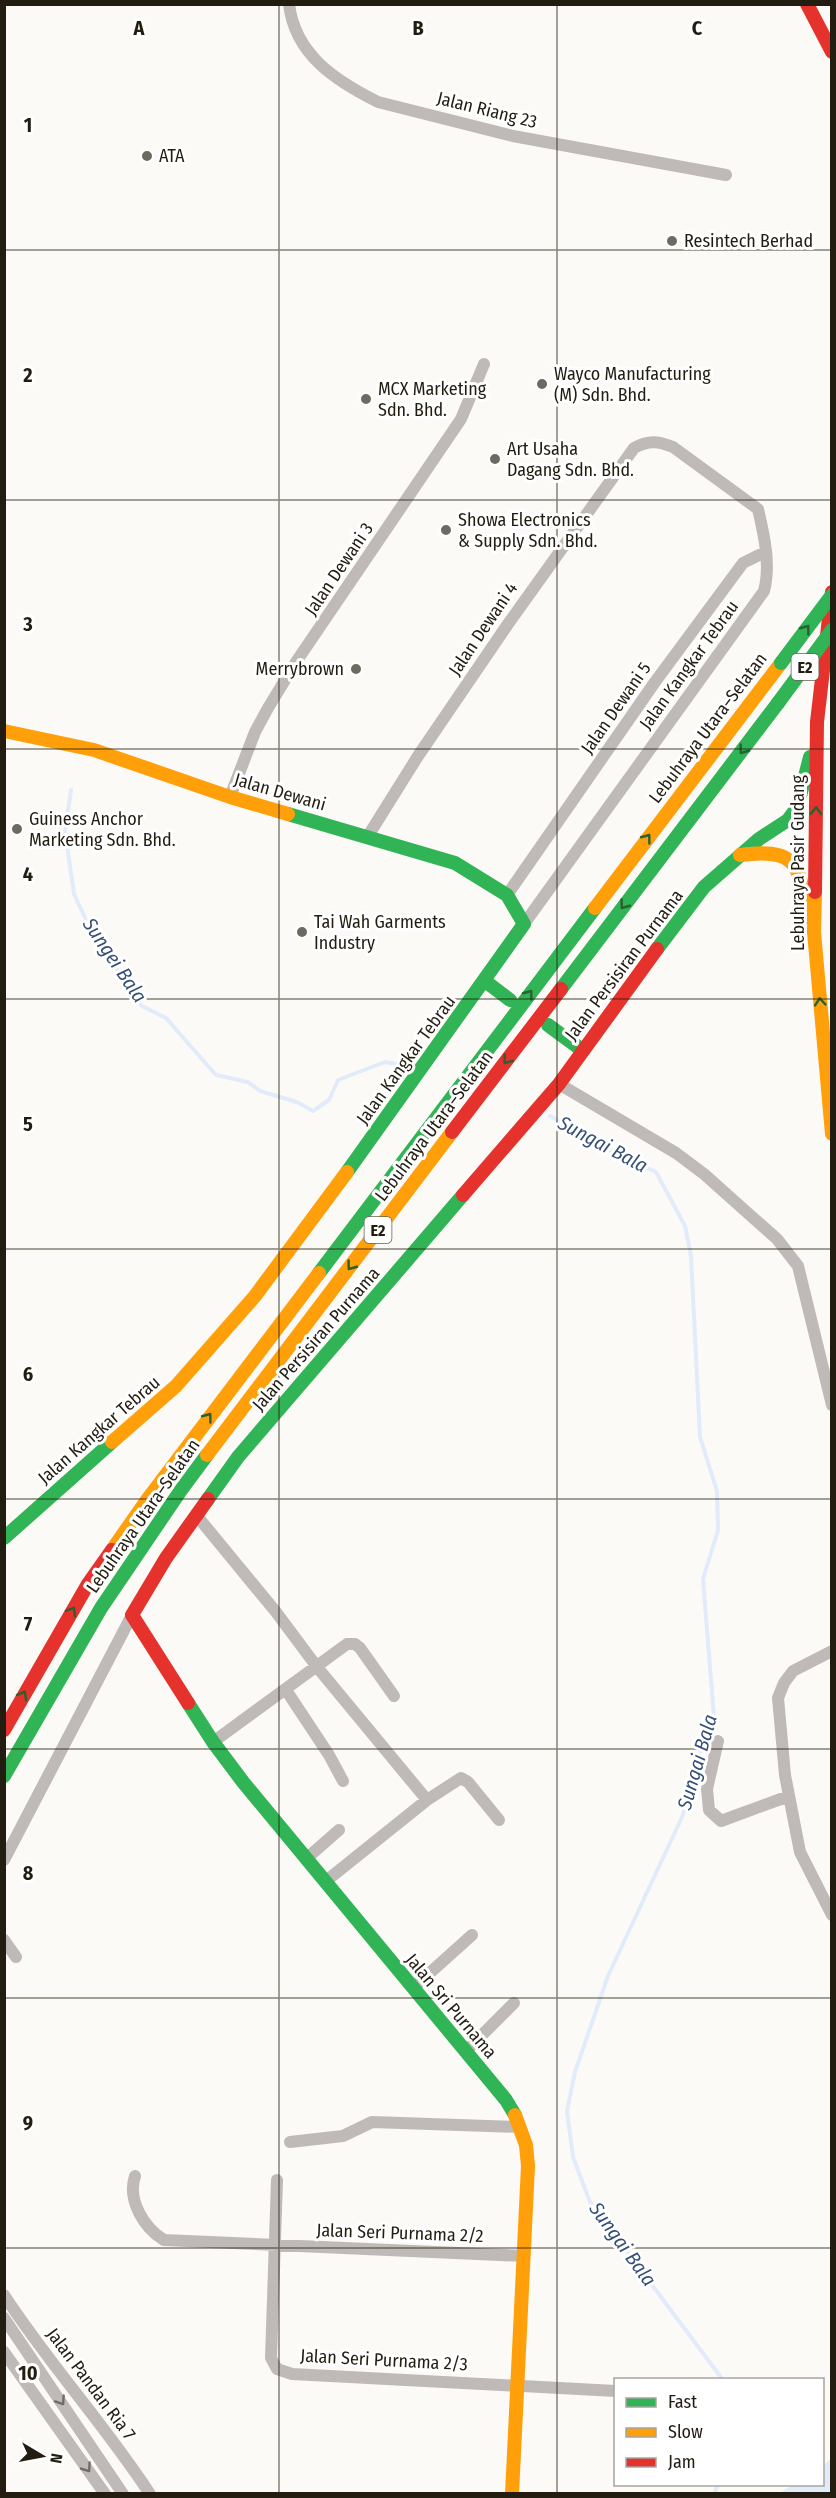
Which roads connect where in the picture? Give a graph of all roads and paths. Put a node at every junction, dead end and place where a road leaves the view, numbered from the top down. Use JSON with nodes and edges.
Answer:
{"nodes":[{"id":1,"x":289,"y":4,"type":"edge"},
{"id":2,"x":807,"y":4,"type":"edge"},
{"id":3,"x":831,"y":52,"type":"edge"},
{"id":4,"x":726,"y":175,"type":"dead end"},
{"id":5,"x":484,"y":364,"type":"dead end"},
{"id":6,"x":634,"y":448,"type":"joint"},
{"id":7,"x":765,"y":552,"type":"junction"},
{"id":8,"x":831,"y":593,"type":"edge"},
{"id":9,"x":831,"y":630,"type":"edge"},
{"id":10,"x":817,"y":722,"type":"junction"},
{"id":11,"x":4,"y":731,"type":"edge"},
{"id":12,"x":230,"y":797,"type":"junction"},
{"id":13,"x":368,"y":836,"type":"junction"},
{"id":14,"x":739,"y":855,"type":"junction"},
{"id":15,"x":507,"y":895,"type":"junction"},
{"id":16,"x":524,"y":924,"type":"junction"},
{"id":17,"x":814,"y":932,"type":"junction"},
{"id":18,"x":485,"y":981,"type":"junction"},
{"id":19,"x":510,"y":1000,"type":"dead end"},
{"id":20,"x":548,"y":1025,"type":"dead end"},
{"id":21,"x":582,"y":1050,"type":"junction"},
{"id":22,"x":559,"y":1084,"type":"junction"},
{"id":23,"x":831,"y":1134,"type":"edge"},
{"id":24,"x":831,"y":1405,"type":"edge"},
{"id":25,"x":197,"y":1516,"type":"junction"},
{"id":26,"x":4,"y":1538,"type":"edge"},
{"id":27,"x":132,"y":1615,"type":"junction"},
{"id":28,"x":831,"y":1651,"type":"edge"},
{"id":29,"x":317,"y":1667,"type":"junction"},
{"id":30,"x":286,"y":1690,"type":"junction"},
{"id":31,"x":394,"y":1696,"type":"dead end"},
{"id":32,"x":4,"y":1730,"type":"edge"},
{"id":33,"x":718,"y":1741,"type":"dead end"},
{"id":34,"x":213,"y":1742,"type":"junction"},
{"id":35,"x":4,"y":1776,"type":"edge"},
{"id":36,"x":343,"y":1782,"type":"dead end"},
{"id":37,"x":789,"y":1796,"type":"junction"},
{"id":38,"x":427,"y":1800,"type":"junction"},
{"id":39,"x":499,"y":1820,"type":"dead end"},
{"id":40,"x":339,"y":1830,"type":"dead end"},
{"id":41,"x":307,"y":1858,"type":"junction"},
{"id":42,"x":4,"y":1860,"type":"edge"},
{"id":43,"x":326,"y":1881,"type":"junction"},
{"id":44,"x":831,"y":1915,"type":"edge"},
{"id":45,"x":472,"y":1935,"type":"dead end"},
{"id":46,"x":4,"y":1940,"type":"edge"},
{"id":47,"x":16,"y":1957,"type":"dead end"},
{"id":48,"x":413,"y":1988,"type":"junction"},
{"id":49,"x":514,"y":2003,"type":"dead end"},
{"id":50,"x":466,"y":2050,"type":"junction"},
{"id":51,"x":520,"y":2127,"type":"junction"},
{"id":52,"x":290,"y":2142,"type":"dead end"},
{"id":53,"x":135,"y":2176,"type":"dead end"},
{"id":54,"x":277,"y":2180,"type":"dead end"},
{"id":55,"x":275,"y":2246,"type":"junction"},
{"id":56,"x":524,"y":2256,"type":"junction"},
{"id":57,"x":4,"y":2295,"type":"edge"},
{"id":58,"x":4,"y":2318,"type":"edge"},
{"id":59,"x":4,"y":2352,"type":"edge"},
{"id":60,"x":518,"y":2384,"type":"junction"},
{"id":61,"x":614,"y":2391,"type":"edge"},
{"id":62,"x":110,"y":2438,"type":"junction"},
{"id":63,"x":108,"y":2471,"type":"junction"},
{"id":64,"x":105,"y":2493,"type":"edge"},
{"id":65,"x":123,"y":2493,"type":"edge"},
{"id":66,"x":150,"y":2493,"type":"edge"},
{"id":67,"x":513,"y":2493,"type":"edge"}],
"edges":[{"from":1,"to":4,"type":"street","name":"Jalan Riang 23"},
{"from":2,"to":3,"type":"main road"},
{"from":5,"to":12,"type":"street","name":"Jalan Dewani 3"},
{"from":6,"to":7,"type":"street","name":"Jalan Kangkar Tebrau"},
{"from":6,"to":13,"type":"street","name":"Jalan Dewani 4"},
{"from":7,"to":15,"type":"street","name":"Jalan Dewani 5"},
{"from":7,"to":16,"type":"street","name":"Jalan Kangkar Tebrau"},
{"from":8,"to":10,"type":"main road","name":"Lebuhraya Pasir Gudang"},
{"from":32,"to":8,"type":"main road","name":"Lebuhraya Utara–Selatan","number":"E2","one_way":true,"bridge":true},
{"from":9,"to":35,"type":"main road","name":"Lebuhraya Utara–Selatan","number":"E2","one_way":true,"bridge":true},
{"from":10,"to":14,"type":"main road","name":"Jalan Persisiran Purnama"},
{"from":17,"to":10,"type":"main road","name":"Lebuhraya Pasir Gudang","one_way":true},
{"from":11,"to":12,"type":"main road","name":"Jalan Dewani"},
{"from":12,"to":13,"type":"main road","name":"Jalan Dewani"},
{"from":13,"to":15,"type":"main road","name":"Jalan Dewani"},
{"from":14,"to":17,"type":"main road"},
{"from":14,"to":21,"type":"main road","name":"Jalan Persisiran Purnama"},
{"from":15,"to":16,"type":"main road","name":"Jalan Dewani"},
{"from":16,"to":18,"type":"main road","name":"Jalan Kangkar Tebrau"},
{"from":23,"to":17,"type":"main road","name":"Lebuhraya Pasir Gudang","one_way":true},
{"from":18,"to":19,"type":"main road"},
{"from":18,"to":26,"type":"main road","name":"Jalan Kangkar Tebrau"},
{"from":20,"to":21,"type":"main road"},
{"from":21,"to":22,"type":"main road","name":"Jalan Persisiran Purnama"},
{"from":22,"to":24,"type":"street"},
{"from":22,"to":25,"type":"main road","name":"Jalan Persisiran Purnama"},
{"from":25,"to":27,"type":"main road","name":"Jalan Persisiran Purnama"},
{"from":25,"to":29,"type":"street"},
{"from":27,"to":34,"type":"main road","name":"Jalan Sri Purnama"},
{"from":27,"to":42,"type":"street","name":"Jalan Persisiran Purnama"},
{"from":28,"to":37,"type":"street"},
{"from":29,"to":30,"type":"street"},
{"from":29,"to":31,"type":"street"},
{"from":29,"to":38,"type":"street"},
{"from":30,"to":34,"type":"street"},
{"from":30,"to":36,"type":"street"},
{"from":33,"to":37,"type":"street"},
{"from":34,"to":41,"type":"main road","name":"Jalan Sri Purnama"},
{"from":37,"to":44,"type":"street"},
{"from":38,"to":39,"type":"street"},
{"from":38,"to":43,"type":"street"},
{"from":40,"to":41,"type":"street"},
{"from":41,"to":43,"type":"main road","name":"Jalan Sri Purnama"},
{"from":43,"to":48,"type":"main road","name":"Jalan Sri Purnama"},
{"from":45,"to":48,"type":"street"},
{"from":46,"to":47,"type":"street"},
{"from":48,"to":50,"type":"main road","name":"Jalan Sri Purnama"},
{"from":49,"to":50,"type":"street"},
{"from":50,"to":51,"type":"main road","name":"Jalan Sri Purnama"},
{"from":51,"to":52,"type":"street"},
{"from":51,"to":56,"type":"main road","name":"Jalan Sri Purnama"},
{"from":53,"to":55,"type":"street","name":"Jalan Seri Purnama 2/2"},
{"from":54,"to":55,"type":"street"},
{"from":55,"to":56,"type":"street","name":"Jalan Seri Purnama 2/2"},
{"from":55,"to":60,"type":"street","name":"Jalan Seri Purnama 2/3"},
{"from":56,"to":60,"type":"main road","name":"Jalan Sri Purnama"},
{"from":57,"to":62,"type":"street","name":"Jalan Pandan Ria 7"},
{"from":58,"to":63,"type":"street","name":"Jalan Pandan Ria 7","one_way":true},
{"from":59,"to":64,"type":"street","one_way":true},
{"from":60,"to":61,"type":"street","name":"Jalan Seri Purnama 2/3"},
{"from":60,"to":67,"type":"main road","name":"Jalan Sri Purnama"},
{"from":62,"to":63,"type":"street"},
{"from":62,"to":66,"type":"street","name":"Jalan Pandan Ria 7"},
{"from":63,"to":65,"type":"street","name":"Jalan Pandan Ria 7"}]}
